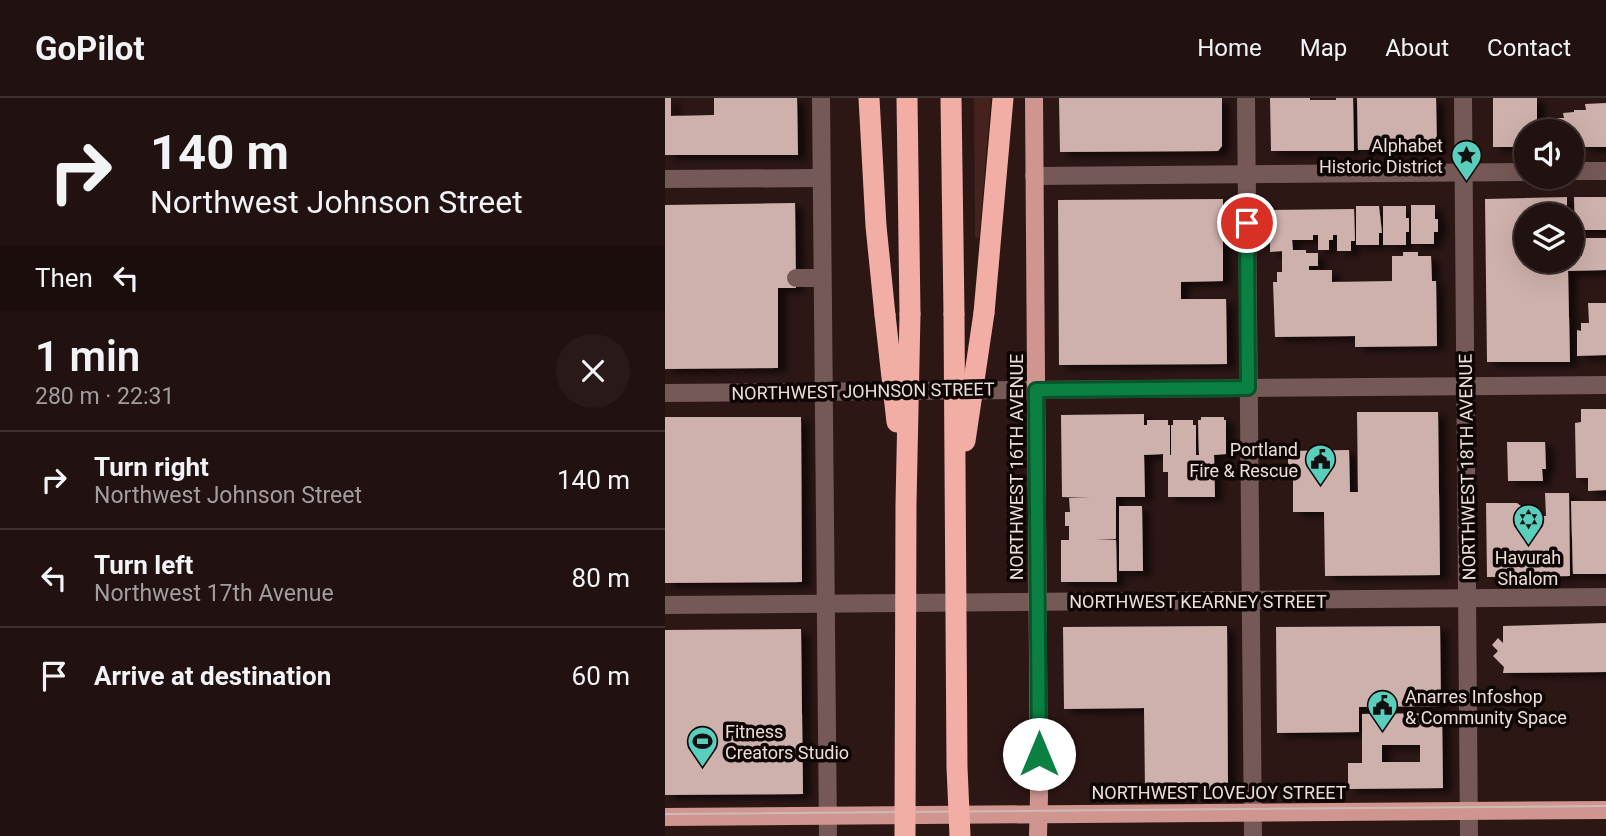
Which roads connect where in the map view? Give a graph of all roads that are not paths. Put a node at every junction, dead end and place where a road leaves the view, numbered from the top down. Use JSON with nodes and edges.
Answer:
{"nodes":[{"id":1,"x":821,"y":98,"type":"edge"},
{"id":2,"x":869,"y":98,"type":"edge"},
{"id":3,"x":907,"y":98,"type":"edge"},
{"id":4,"x":951,"y":98,"type":"edge"},
{"id":5,"x":1003,"y":98,"type":"edge"},
{"id":6,"x":1034,"y":98,"type":"edge"},
{"id":7,"x":1246,"y":98,"type":"edge"},
{"id":8,"x":1463,"y":98,"type":"edge"},
{"id":9,"x":1584,"y":171,"type":"edge"},
{"id":10,"x":1606,"y":171,"type":"edge"},
{"id":11,"x":1464,"y":172,"type":"junction"},
{"id":12,"x":1514,"y":172,"type":"edge"},
{"id":13,"x":1246,"y":174,"type":"junction"},
{"id":14,"x":1034,"y":176,"type":"junction"},
{"id":15,"x":821,"y":178,"type":"junction"},
{"id":16,"x":665,"y":179,"type":"edge"},
{"id":17,"x":796,"y":278,"type":"dead end"},
{"id":18,"x":822,"y":278,"type":"junction"},
{"id":19,"x":1606,"y":385,"type":"edge"},
{"id":20,"x":1466,"y":386,"type":"junction"},
{"id":21,"x":1248,"y":388,"type":"junction"},
{"id":22,"x":1036,"y":390,"type":"junction"},
{"id":23,"x":823,"y":391,"type":"junction"},
{"id":24,"x":665,"y":393,"type":"edge"},
{"id":25,"x":956,"y":502,"type":"junction"},
{"id":26,"x":906,"y":504,"type":"junction"},
{"id":27,"x":1606,"y":597,"type":"edge"},
{"id":28,"x":1468,"y":598,"type":"junction"},
{"id":29,"x":1251,"y":600,"type":"junction"},
{"id":30,"x":1038,"y":602,"type":"junction"},
{"id":31,"x":826,"y":603,"type":"junction"},
{"id":32,"x":665,"y":605,"type":"edge"},
{"id":33,"x":1606,"y":810,"type":"edge"},
{"id":34,"x":1468,"y":811,"type":"junction"},
{"id":35,"x":1252,"y":813,"type":"junction"},
{"id":36,"x":1038,"y":814,"type":"junction"},
{"id":37,"x":828,"y":816,"type":"junction"},
{"id":38,"x":665,"y":817,"type":"edge"},
{"id":39,"x":828,"y":836,"type":"edge"},
{"id":40,"x":905,"y":836,"type":"edge"},
{"id":41,"x":960,"y":836,"type":"edge"},
{"id":42,"x":1038,"y":836,"type":"edge"},
{"id":43,"x":1252,"y":836,"type":"edge"},
{"id":44,"x":1469,"y":836,"type":"edge"}],
"edges":[{"from":1,"to":15,"type":"street"},
{"from":2,"to":26,"type":"highway","bridge":true},
{"from":3,"to":26,"type":"highway","bridge":true},
{"from":4,"to":25,"type":"highway","bridge":true},
{"from":5,"to":25,"type":"highway","bridge":true},
{"from":6,"to":14,"type":"main road","name":"NORTHWEST 16TH AVENUE"},
{"from":7,"to":13,"type":"street"},
{"from":8,"to":11,"type":"street","name":"NORTHWEST 18TH AVENUE"},
{"from":9,"to":10,"type":"street"},
{"from":11,"to":12,"type":"street"},
{"from":11,"to":13,"type":"street"},
{"from":11,"to":20,"type":"street","name":"NORTHWEST 18TH AVENUE"},
{"from":13,"to":14,"type":"street"},
{"from":13,"to":21,"type":"street"},
{"from":14,"to":22,"type":"main road","name":"NORTHWEST 16TH AVENUE"},
{"from":15,"to":16,"type":"street"},
{"from":15,"to":18,"type":"street"},
{"from":17,"to":18,"type":"street"},
{"from":18,"to":23,"type":"street"},
{"from":19,"to":20,"type":"street","name":"NORTHWEST JOHNSON STREET"},
{"from":20,"to":21,"type":"street","name":"NORTHWEST JOHNSON STREET"},
{"from":20,"to":28,"type":"street","name":"NORTHWEST 18TH AVENUE"},
{"from":21,"to":22,"type":"street","name":"NORTHWEST JOHNSON STREET"},
{"from":21,"to":29,"type":"street"},
{"from":22,"to":23,"type":"street","name":"NORTHWEST JOHNSON STREET"},
{"from":22,"to":30,"type":"main road","name":"NORTHWEST 16TH AVENUE"},
{"from":23,"to":24,"type":"street","name":"NORTHWEST JOHNSON STREET"},
{"from":23,"to":31,"type":"street"},
{"from":25,"to":41,"type":"highway","bridge":true},
{"from":26,"to":40,"type":"highway","bridge":true},
{"from":27,"to":28,"type":"street","name":"NORTHWEST KEARNEY STREET"},
{"from":28,"to":29,"type":"street","name":"NORTHWEST KEARNEY STREET"},
{"from":28,"to":34,"type":"street","name":"NORTHWEST 18TH AVENUE"},
{"from":29,"to":30,"type":"street","name":"NORTHWEST KEARNEY STREET"},
{"from":29,"to":35,"type":"street"},
{"from":30,"to":31,"type":"street","name":"NORTHWEST KEARNEY STREET"},
{"from":30,"to":36,"type":"main road","name":"NORTHWEST 16TH AVENUE"},
{"from":31,"to":32,"type":"street","name":"NORTHWEST KEARNEY STREET"},
{"from":31,"to":37,"type":"street"},
{"from":33,"to":34,"type":"main road","name":"NORTHWEST LOVEJOY STREET"},
{"from":34,"to":35,"type":"main road","name":"NORTHWEST LOVEJOY STREET"},
{"from":34,"to":44,"type":"street","name":"NORTHWEST 18TH AVENUE"},
{"from":35,"to":36,"type":"main road","name":"NORTHWEST LOVEJOY STREET"},
{"from":35,"to":43,"type":"street"},
{"from":36,"to":37,"type":"main road","name":"NORTHWEST LOVEJOY STREET"},
{"from":36,"to":42,"type":"main road","name":"NORTHWEST 16TH AVENUE"},
{"from":37,"to":38,"type":"main road","name":"NORTHWEST LOVEJOY STREET"},
{"from":37,"to":39,"type":"street"}]}
